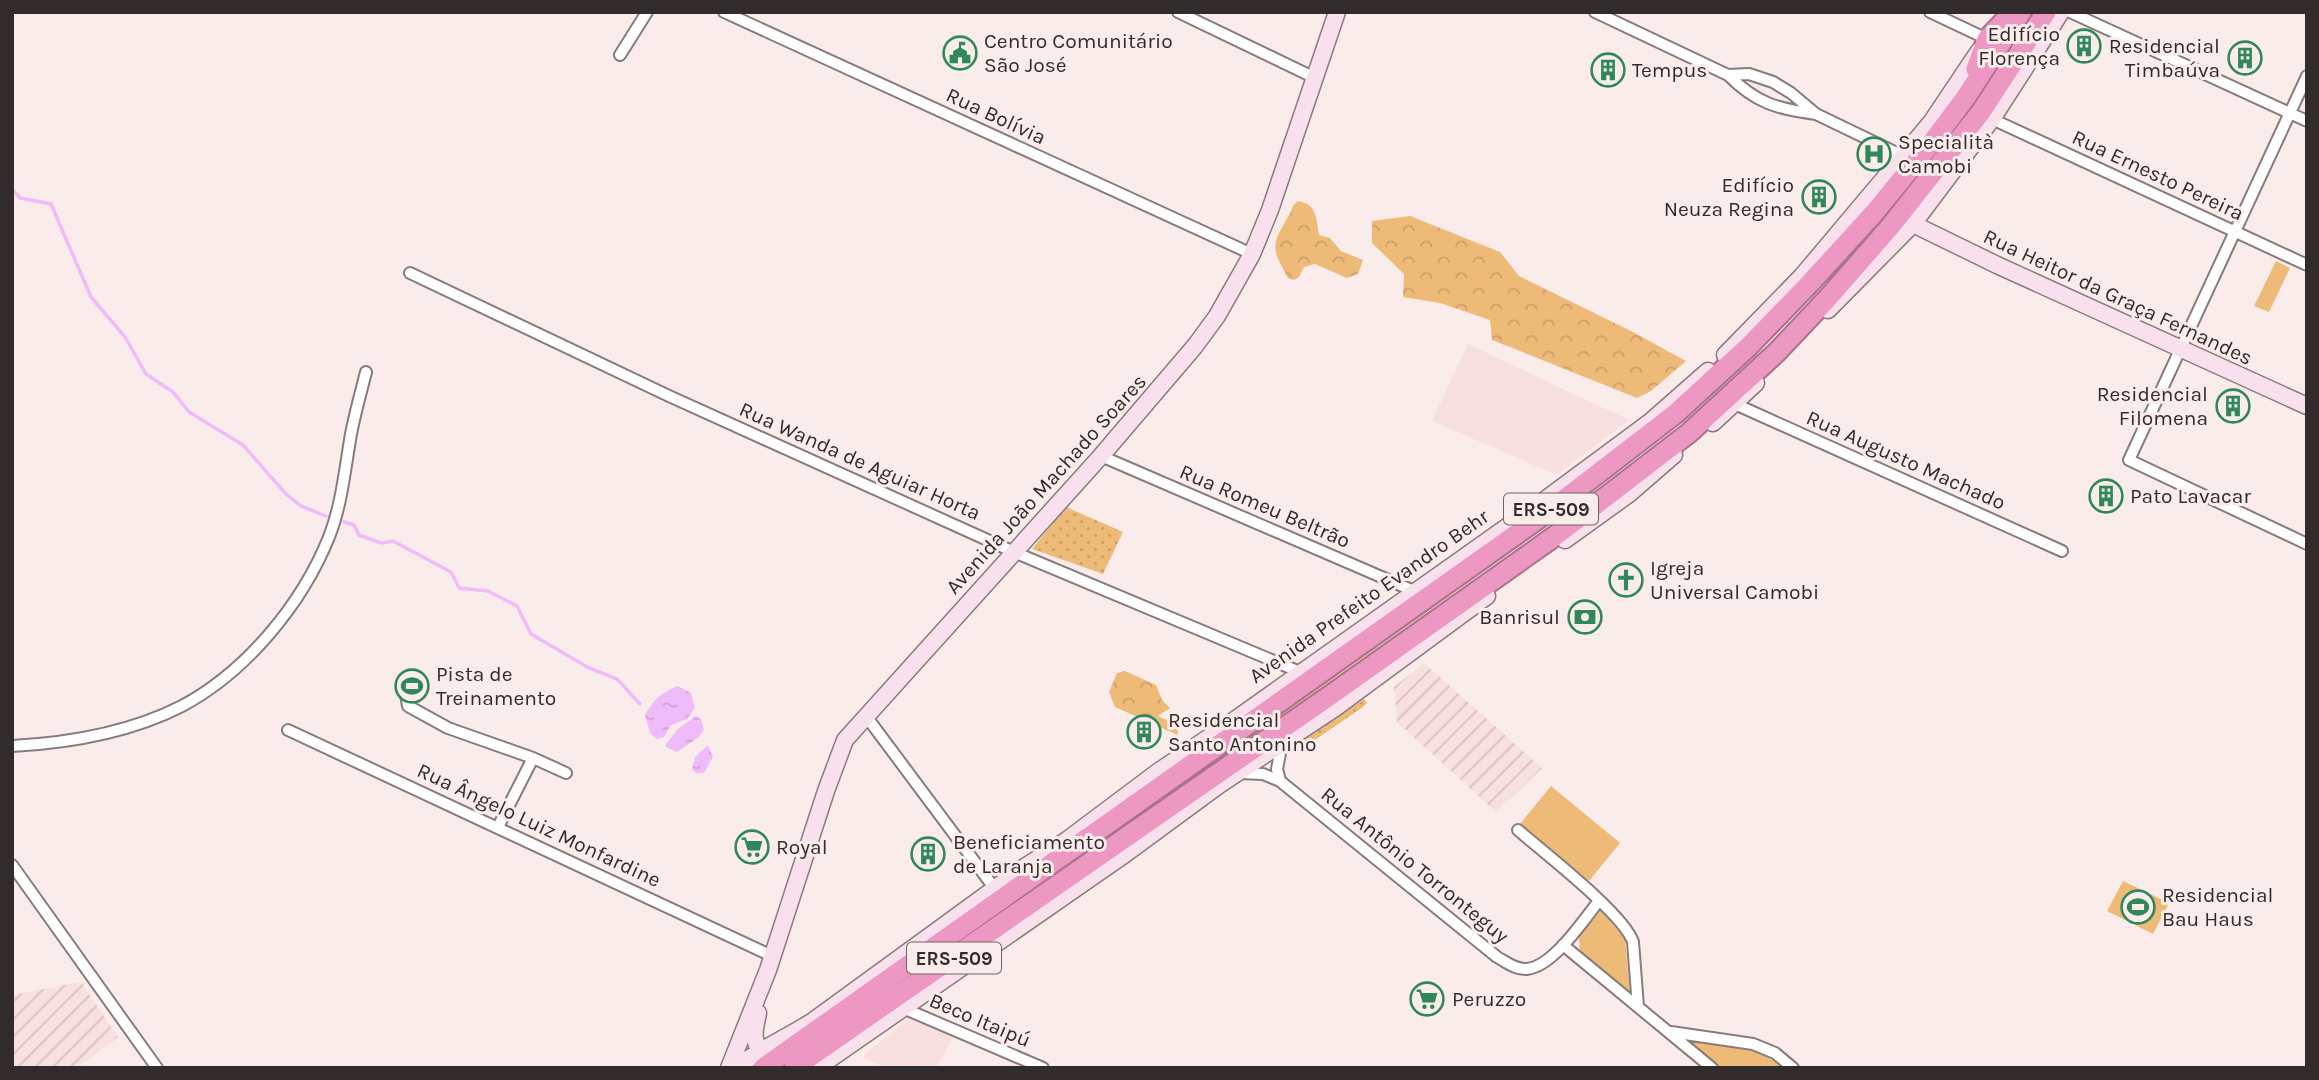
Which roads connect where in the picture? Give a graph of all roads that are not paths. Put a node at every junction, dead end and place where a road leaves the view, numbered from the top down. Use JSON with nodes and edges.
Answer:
{"nodes":[{"id":1,"x":647,"y":12,"type":"edge"},
{"id":2,"x":724,"y":12,"type":"edge"},
{"id":3,"x":1178,"y":12,"type":"edge"},
{"id":4,"x":1337,"y":12,"type":"edge"},
{"id":5,"x":1595,"y":12,"type":"edge"},
{"id":6,"x":1930,"y":12,"type":"edge"},
{"id":7,"x":2004,"y":12,"type":"edge"},
{"id":8,"x":2013,"y":12,"type":"edge"},
{"id":9,"x":2021,"y":12,"type":"edge"},
{"id":10,"x":2046,"y":12,"type":"edge"},
{"id":11,"x":2061,"y":12,"type":"edge"},
{"id":12,"x":2070,"y":12,"type":"edge"},
{"id":13,"x":1987,"y":38,"type":"junction"},
{"id":14,"x":620,"y":55,"type":"dead end"},
{"id":15,"x":2019,"y":56,"type":"junction"},
{"id":16,"x":1728,"y":75,"type":"junction"},
{"id":17,"x":2307,"y":76,"type":"edge"},
{"id":18,"x":1313,"y":77,"type":"junction"},
{"id":19,"x":1966,"y":97,"type":"junction"},
{"id":20,"x":1816,"y":114,"type":"junction"},
{"id":21,"x":2289,"y":114,"type":"junction"},
{"id":22,"x":1992,"y":119,"type":"junction"},
{"id":23,"x":2307,"y":121,"type":"edge"},
{"id":24,"x":1905,"y":165,"type":"junction"},
{"id":25,"x":1910,"y":216,"type":"junction"},
{"id":26,"x":2234,"y":232,"type":"junction"},
{"id":27,"x":1252,"y":254,"type":"junction"},
{"id":28,"x":2307,"y":265,"type":"edge"},
{"id":29,"x":410,"y":273,"type":"dead end"},
{"id":30,"x":1835,"y":304,"type":"junction"},
{"id":31,"x":2180,"y":349,"type":"junction"},
{"id":32,"x":1776,"y":353,"type":"junction"},
{"id":33,"x":366,"y":372,"type":"dead end"},
{"id":34,"x":1735,"y":404,"type":"junction"},
{"id":35,"x":2307,"y":405,"type":"edge"},
{"id":36,"x":1649,"y":429,"type":"junction"},
{"id":37,"x":1101,"y":456,"type":"junction"},
{"id":38,"x":1640,"y":472,"type":"junction"},
{"id":39,"x":2307,"y":544,"type":"edge"},
{"id":40,"x":1014,"y":551,"type":"junction"},
{"id":41,"x":2062,"y":551,"type":"dead end"},
{"id":42,"x":1486,"y":584,"type":"junction"},
{"id":43,"x":1414,"y":591,"type":"junction"},
{"id":44,"x":1426,"y":640,"type":"junction"},
{"id":45,"x":1300,"y":672,"type":"junction"},
{"id":46,"x":405,"y":689,"type":"dead end"},
{"id":47,"x":866,"y":716,"type":"junction"},
{"id":48,"x":288,"y":730,"type":"dead end"},
{"id":49,"x":1282,"y":743,"type":"junction"},
{"id":50,"x":12,"y":746,"type":"edge"},
{"id":51,"x":533,"y":758,"type":"junction"},
{"id":52,"x":566,"y":773,"type":"dead end"},
{"id":53,"x":1237,"y":773,"type":"junction"},
{"id":54,"x":1280,"y":780,"type":"junction"},
{"id":55,"x":1142,"y":799,"type":"junction"},
{"id":56,"x":498,"y":827,"type":"junction"},
{"id":57,"x":1518,"y":830,"type":"dead end"},
{"id":58,"x":1117,"y":851,"type":"junction"},
{"id":59,"x":1054,"y":861,"type":"junction"},
{"id":60,"x":12,"y":865,"type":"edge"},
{"id":61,"x":995,"y":889,"type":"junction"},
{"id":62,"x":1599,"y":901,"type":"junction"},
{"id":63,"x":1011,"y":932,"type":"junction"},
{"id":64,"x":950,"y":937,"type":"junction"},
{"id":65,"x":1563,"y":945,"type":"junction"},
{"id":66,"x":962,"y":953,"type":"junction"},
{"id":67,"x":770,"y":963,"type":"junction"},
{"id":68,"x":902,"y":1007,"type":"junction"},
{"id":69,"x":1638,"y":1007,"type":"junction"},
{"id":70,"x":1669,"y":1032,"type":"junction"},
{"id":71,"x":766,"y":1062,"type":"edge"},
{"id":72,"x":157,"y":1068,"type":"edge"},
{"id":73,"x":729,"y":1068,"type":"edge"},
{"id":74,"x":736,"y":1068,"type":"edge"},
{"id":75,"x":794,"y":1068,"type":"edge"},
{"id":76,"x":817,"y":1068,"type":"edge"},
{"id":77,"x":1043,"y":1068,"type":"edge"},
{"id":78,"x":1712,"y":1068,"type":"edge"},
{"id":79,"x":1793,"y":1068,"type":"edge"}],
"edges":[{"from":1,"to":14,"type":"street"},
{"from":2,"to":27,"type":"street","name":"Rua Bolívia"},
{"from":3,"to":18,"type":"street"},
{"from":4,"to":18,"type":"main road","name":"Avenida João Machado Soares"},
{"from":5,"to":16,"type":"street"},
{"from":6,"to":13,"type":"street"},
{"from":7,"to":13,"type":"main road","name":"Avenida Prefeito Evandro Behr","number":"ERS-509"},
{"from":8,"to":13,"type":"highway","number":"ERS-509"},
{"from":9,"to":19,"type":"highway","name":"Avenida Prefeito Evandro Behr","number":"ERS-509"},
{"from":10,"to":15,"type":"highway","number":"ERS-509"},
{"from":11,"to":22,"type":"main road","number":"ERS-509"},
{"from":12,"to":21,"type":"street"},
{"from":13,"to":19,"type":"highway","number":"ERS-509"},
{"from":13,"to":24,"type":"main road","name":"Avenida Prefeito Evandro Behr","number":"ERS-509"},
{"from":15,"to":22,"type":"highway","number":"ERS-509"},
{"from":15,"to":25,"type":"highway","number":"ERS-509"},
{"from":16,"to":20,"type":"street"},
{"from":16,"to":20,"type":"street"},
{"from":17,"to":21,"type":"street"},
{"from":18,"to":27,"type":"main road","name":"Avenida João Machado Soares"},
{"from":19,"to":24,"type":"highway","name":"Avenida Prefeito Evandro Behr","number":"ERS-509"},
{"from":20,"to":24,"type":"street"},
{"from":21,"to":23,"type":"street"},
{"from":21,"to":26,"type":"street"},
{"from":22,"to":25,"type":"main road","number":"ERS-509"},
{"from":22,"to":26,"type":"street","name":"Rua Ernesto Pereira"},
{"from":24,"to":25,"type":"highway"},
{"from":24,"to":36,"type":"highway","name":"Avenida Prefeito Evandro Behr","number":"ERS-509"},
{"from":25,"to":30,"type":"main road","number":"ERS-509"},
{"from":25,"to":31,"type":"main road","name":"Rua Heitor da Graça Fernandes"},
{"from":25,"to":32,"type":"highway","number":"ERS-509"},
{"from":26,"to":28,"type":"street","name":"Rua Ernesto Pereira"},
{"from":26,"to":31,"type":"street"},
{"from":27,"to":37,"type":"main road","name":"Avenida João Machado Soares"},
{"from":29,"to":40,"type":"street","name":"Rua Wanda de Aguiar Horta"},
{"from":30,"to":32,"type":"highway","number":"ERS-509"},
{"from":30,"to":34,"type":"main road","number":"ERS-509"},
{"from":31,"to":35,"type":"main road","name":"Rua Heitor da Graça Fernandes"},
{"from":31,"to":39,"type":"street"},
{"from":32,"to":38,"type":"highway","number":"ERS-509"},
{"from":33,"to":50,"type":"street"},
{"from":34,"to":41,"type":"street","name":"Rua Augusto Machado"},
{"from":34,"to":44,"type":"main road","number":"ERS-509"},
{"from":36,"to":38,"type":"highway"},
{"from":36,"to":43,"type":"main road","name":"Avenida Prefeito Evandro Behr","number":"ERS-509"},
{"from":36,"to":55,"type":"highway","name":"Avenida Prefeito Evandro Behr","number":"ERS-509"},
{"from":37,"to":40,"type":"main road","name":"Avenida João Machado Soares"},
{"from":37,"to":43,"type":"street","name":"Rua Romeu Beltrão"},
{"from":38,"to":42,"type":"highway","number":"ERS-509"},
{"from":40,"to":45,"type":"street","name":"Rua Wanda de Aguiar Horta"},
{"from":40,"to":47,"type":"main road","name":"Avenida João Machado Soares"},
{"from":42,"to":44,"type":"highway","number":"ERS-509"},
{"from":42,"to":58,"type":"highway","number":"ERS-509"},
{"from":43,"to":45,"type":"main road","name":"Avenida Prefeito Evandro Behr","number":"ERS-509"},
{"from":44,"to":49,"type":"main road","number":"ERS-509"},
{"from":45,"to":61,"type":"main road","name":"Avenida Prefeito Evandro Behr","number":"ERS-509"},
{"from":46,"to":51,"type":"street"},
{"from":47,"to":61,"type":"street"},
{"from":47,"to":67,"type":"main road","name":"Avenida João Machado Soares"},
{"from":48,"to":56,"type":"street","name":"Rua Ângelo Luiz Monfardine"},
{"from":49,"to":53,"type":"main road","number":"ERS-509"},
{"from":49,"to":54,"type":"street"},
{"from":51,"to":52,"type":"street"},
{"from":51,"to":56,"type":"street"},
{"from":53,"to":54,"type":"street"},
{"from":53,"to":58,"type":"main road","number":"ERS-509"},
{"from":54,"to":65,"type":"street","name":"Rua Antônio Torronteguy"},
{"from":55,"to":58,"type":"highway","number":"ERS-509"},
{"from":55,"to":59,"type":"highway","name":"Avenida Prefeito Evandro Behr","number":"ERS-509"},
{"from":56,"to":67,"type":"street","name":"Rua Ângelo Luiz Monfardine"},
{"from":57,"to":62,"type":"street"},
{"from":58,"to":63,"type":"main road","number":"ERS-509"},
{"from":58,"to":66,"type":"highway","number":"ERS-509"},
{"from":59,"to":61,"type":"highway","number":"ERS-509"},
{"from":59,"to":64,"type":"highway","name":"Avenida Prefeito Evandro Behr","number":"ERS-509"},
{"from":60,"to":72,"type":"street"},
{"from":61,"to":64,"type":"highway","number":"ERS-509"},
{"from":61,"to":71,"type":"main road","name":"Avenida Prefeito Evandro Behr","number":"ERS-509"},
{"from":62,"to":65,"type":"street","name":"Rua Antônio Torronteguy"},
{"from":62,"to":69,"type":"street"},
{"from":63,"to":66,"type":"highway","number":"ERS-509"},
{"from":63,"to":68,"type":"main road","number":"ERS-509"},
{"from":64,"to":71,"type":"highway","name":"Avenida Prefeito Evandro Behr","number":"ERS-509"},
{"from":65,"to":69,"type":"street"},
{"from":66,"to":75,"type":"highway","number":"ERS-509"},
{"from":67,"to":71,"type":"main road","name":"Avenida João Machado Soares"},
{"from":67,"to":73,"type":"main road","name":"Avenida João Machado Soares"},
{"from":68,"to":76,"type":"main road","number":"ERS-509"},
{"from":68,"to":77,"type":"street","name":"Beco Itaipú"},
{"from":69,"to":70,"type":"street"},
{"from":70,"to":78,"type":"street"},
{"from":70,"to":79,"type":"street"},
{"from":71,"to":74,"type":"main road","name":"Avenida Prefeito Evandro Behr","number":"ERS-509"}]}
